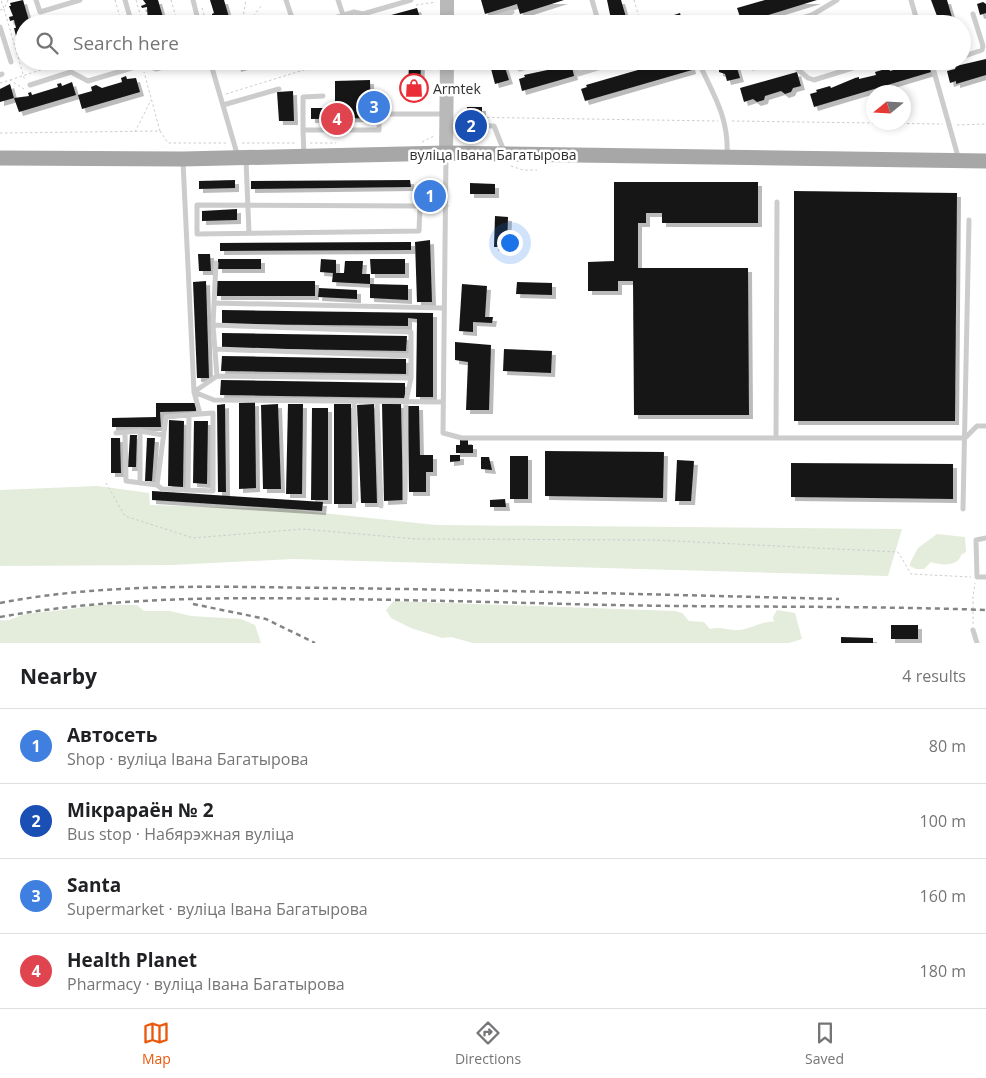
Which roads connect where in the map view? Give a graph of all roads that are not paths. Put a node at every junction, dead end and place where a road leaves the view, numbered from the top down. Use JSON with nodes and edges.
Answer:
{"nodes":[{"id":1,"x":36,"y":0,"type":"edge"},
{"id":2,"x":80,"y":0,"type":"edge"},
{"id":3,"x":125,"y":0,"type":"edge"},
{"id":4,"x":192,"y":0,"type":"edge"},
{"id":5,"x":286,"y":0,"type":"edge"},
{"id":6,"x":338,"y":0,"type":"edge"},
{"id":7,"x":411,"y":0,"type":"edge"},
{"id":8,"x":447,"y":0,"type":"edge"},
{"id":9,"x":592,"y":0,"type":"edge"},
{"id":10,"x":837,"y":0,"type":"edge"},
{"id":11,"x":911,"y":0,"type":"edge"},
{"id":12,"x":404,"y":1,"type":"edge"},
{"id":13,"x":512,"y":12,"type":"dead end"},
{"id":14,"x":973,"y":14,"type":"dead end"},
{"id":15,"x":129,"y":15,"type":"edge"},
{"id":16,"x":196,"y":15,"type":"edge"},
{"id":17,"x":291,"y":15,"type":"edge"},
{"id":18,"x":343,"y":15,"type":"joint"},
{"id":19,"x":447,"y":15,"type":"edge"},
{"id":20,"x":502,"y":15,"type":"edge"},
{"id":21,"x":596,"y":15,"type":"edge"},
{"id":22,"x":812,"y":15,"type":"edge"},
{"id":23,"x":915,"y":15,"type":"edge"},
{"id":24,"x":0,"y":28,"type":"edge"},
{"id":25,"x":971,"y":54,"type":"edge"},
{"id":26,"x":10,"y":62,"type":"dead end"},
{"id":27,"x":126,"y":70,"type":"edge"},
{"id":28,"x":213,"y":70,"type":"edge"},
{"id":29,"x":447,"y":70,"type":"edge"},
{"id":30,"x":577,"y":70,"type":"edge"},
{"id":31,"x":590,"y":70,"type":"edge"},
{"id":32,"x":702,"y":70,"type":"edge"},
{"id":33,"x":799,"y":70,"type":"edge"},
{"id":34,"x":846,"y":70,"type":"edge"},
{"id":35,"x":934,"y":70,"type":"edge"},
{"id":36,"x":30,"y":85,"type":"dead end"},
{"id":37,"x":279,"y":89,"type":"dead end"},
{"id":38,"x":324,"y":96,"type":"dead end"},
{"id":39,"x":223,"y":105,"type":"junction"},
{"id":40,"x":450,"y":119,"type":"junction"},
{"id":41,"x":303,"y":130,"type":"junction"},
{"id":42,"x":300,"y":150,"type":"junction"},
{"id":43,"x":242,"y":153,"type":"junction"},
{"id":44,"x":446,"y":153,"type":"junction"},
{"id":45,"x":505,"y":153,"type":"junction"},
{"id":46,"x":0,"y":158,"type":"edge"},
{"id":47,"x":727,"y":158,"type":"junction"},
{"id":48,"x":183,"y":159,"type":"junction"},
{"id":49,"x":959,"y":160,"type":"junction"},
{"id":50,"x":986,"y":161,"type":"edge"},
{"id":51,"x":777,"y":202,"type":"dead end"},
{"id":52,"x":248,"y":205,"type":"junction"},
{"id":53,"x":420,"y":206,"type":"junction"},
{"id":54,"x":446,"y":206,"type":"junction"},
{"id":55,"x":969,"y":220,"type":"dead end"},
{"id":56,"x":249,"y":233,"type":"junction"},
{"id":57,"x":216,"y":263,"type":"dead end"},
{"id":58,"x":214,"y":304,"type":"junction"},
{"id":59,"x":444,"y":308,"type":"junction"},
{"id":60,"x":213,"y":325,"type":"junction"},
{"id":61,"x":216,"y":349,"type":"junction"},
{"id":62,"x":411,"y":356,"type":"junction"},
{"id":63,"x":217,"y":376,"type":"junction"},
{"id":64,"x":411,"y":378,"type":"junction"},
{"id":65,"x":194,"y":392,"type":"junction"},
{"id":66,"x":354,"y":401,"type":"junction"},
{"id":67,"x":406,"y":401,"type":"junction"},
{"id":68,"x":377,"y":402,"type":"junction"},
{"id":69,"x":443,"y":402,"type":"junction"},
{"id":70,"x":200,"y":414,"type":"junction"},
{"id":71,"x":188,"y":415,"type":"junction"},
{"id":72,"x":986,"y":426,"type":"edge"},
{"id":73,"x":140,"y":431,"type":"junction"},
{"id":74,"x":116,"y":433,"type":"dead end"},
{"id":75,"x":125,"y":434,"type":"junction"},
{"id":76,"x":163,"y":435,"type":"junction"},
{"id":77,"x":776,"y":437,"type":"junction"},
{"id":78,"x":965,"y":438,"type":"junction"},
{"id":79,"x":140,"y":483,"type":"junction"},
{"id":80,"x":157,"y":485,"type":"junction"},
{"id":81,"x":188,"y":490,"type":"junction"},
{"id":82,"x":356,"y":500,"type":"dead end"},
{"id":83,"x":405,"y":500,"type":"dead end"},
{"id":84,"x":381,"y":506,"type":"dead end"},
{"id":85,"x":963,"y":509,"type":"dead end"},
{"id":86,"x":986,"y":538,"type":"edge"},
{"id":87,"x":986,"y":577,"type":"edge"},
{"id":88,"x":973,"y":630,"type":"road end"},
{"id":89,"x":977,"y":643,"type":"edge"}],
"edges":[{"from":1,"to":2,"type":"lane"},
{"from":3,"to":15,"type":"lane"},
{"from":4,"to":16,"type":"lane"},
{"from":5,"to":17,"type":"lane"},
{"from":6,"to":18,"type":"lane"},
{"from":7,"to":12,"type":"lane"},
{"from":8,"to":19,"type":"main road"},
{"from":9,"to":21,"type":"lane"},
{"from":10,"to":22,"type":"lane"},
{"from":11,"to":23,"type":"lane"},
{"from":12,"to":18,"type":"lane"},
{"from":13,"to":20,"type":"lane"},
{"from":14,"to":25,"type":"lane"},
{"from":24,"to":26,"type":"lane"},
{"from":27,"to":36,"type":"lane"},
{"from":28,"to":39,"type":"lane"},
{"from":29,"to":40,"type":"main road"},
{"from":30,"to":31,"type":"lane"},
{"from":32,"to":47,"type":"lane"},
{"from":33,"to":34,"type":"lane"},
{"from":35,"to":49,"type":"lane"},
{"from":37,"to":39,"type":"lane"},
{"from":38,"to":41,"type":"lane"},
{"from":39,"to":43,"type":"lane"},
{"from":40,"to":41,"type":"lane"},
{"from":40,"to":44,"type":"main road"},
{"from":40,"to":45,"type":"lane"},
{"from":41,"to":42,"type":"lane"},
{"from":42,"to":43,"type":"main road","name":"вуліца Івана Багатырова"},
{"from":42,"to":44,"type":"main road","name":"вуліца Івана Багатырова"},
{"from":43,"to":48,"type":"main road","name":"вуліца Івана Багатырова"},
{"from":43,"to":52,"type":"lane"},
{"from":44,"to":45,"type":"main road","name":"вуліца Івана Багатырова"},
{"from":44,"to":54,"type":"lane"},
{"from":45,"to":47,"type":"main road","name":"вуліца Івана Багатырова"},
{"from":46,"to":48,"type":"main road","name":"вуліца Івана Багатырова"},
{"from":47,"to":49,"type":"main road","name":"вуліца Івана Багатырова"},
{"from":48,"to":65,"type":"lane"},
{"from":49,"to":50,"type":"main road","name":"вуліца Івана Багатырова"},
{"from":51,"to":77,"type":"lane"},
{"from":52,"to":53,"type":"lane"},
{"from":52,"to":56,"type":"lane"},
{"from":52,"to":56,"type":"lane"},
{"from":53,"to":54,"type":"lane"},
{"from":53,"to":56,"type":"lane"},
{"from":54,"to":59,"type":"lane"},
{"from":55,"to":78,"type":"lane"},
{"from":57,"to":58,"type":"lane"},
{"from":58,"to":59,"type":"lane"},
{"from":58,"to":60,"type":"lane"},
{"from":59,"to":69,"type":"lane"},
{"from":60,"to":61,"type":"lane"},
{"from":60,"to":62,"type":"lane"},
{"from":61,"to":62,"type":"lane"},
{"from":61,"to":63,"type":"lane"},
{"from":62,"to":64,"type":"lane"},
{"from":63,"to":64,"type":"lane"},
{"from":63,"to":65,"type":"lane"},
{"from":64,"to":67,"type":"lane"},
{"from":65,"to":66,"type":"lane"},
{"from":65,"to":70,"type":"lane"},
{"from":66,"to":68,"type":"lane"},
{"from":66,"to":82,"type":"lane"},
{"from":67,"to":68,"type":"lane"},
{"from":67,"to":69,"type":"lane"},
{"from":67,"to":83,"type":"lane"},
{"from":68,"to":84,"type":"lane"},
{"from":69,"to":77,"type":"lane"},
{"from":70,"to":71,"type":"lane"},
{"from":70,"to":81,"type":"lane"},
{"from":71,"to":76,"type":"lane"},
{"from":71,"to":81,"type":"lane"},
{"from":72,"to":78,"type":"lane"},
{"from":73,"to":75,"type":"lane"},
{"from":73,"to":76,"type":"lane"},
{"from":73,"to":79,"type":"lane"},
{"from":74,"to":75,"type":"lane"},
{"from":75,"to":79,"type":"lane"},
{"from":76,"to":80,"type":"lane"},
{"from":77,"to":78,"type":"lane"},
{"from":78,"to":85,"type":"lane"},
{"from":79,"to":80,"type":"lane"},
{"from":80,"to":81,"type":"lane"},
{"from":86,"to":87,"type":"lane"},
{"from":88,"to":89,"type":"lane"}]}
